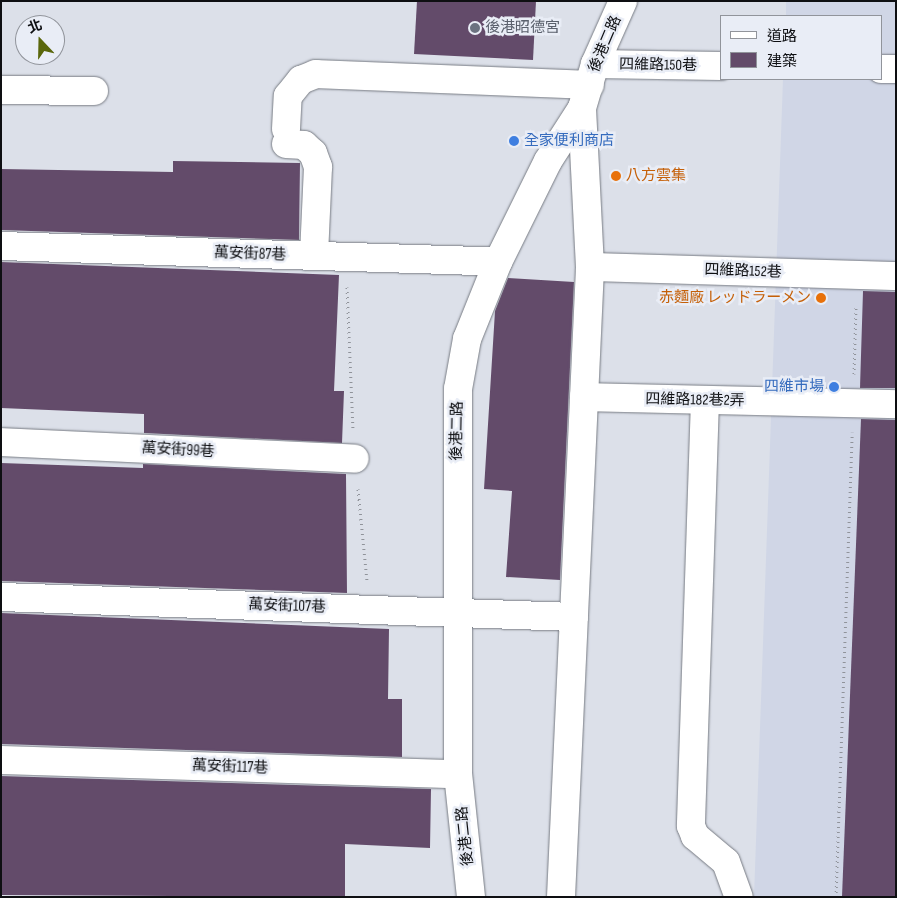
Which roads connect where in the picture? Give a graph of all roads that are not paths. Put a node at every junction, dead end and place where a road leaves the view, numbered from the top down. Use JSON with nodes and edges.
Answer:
{"nodes":[{"id":1,"x":624,"y":1,"type":"edge"},
{"id":2,"x":720,"y":66,"type":"edge"},
{"id":3,"x":882,"y":69,"type":"edge"},
{"id":4,"x":896,"y":69,"type":"edge"},
{"id":5,"x":589,"y":86,"type":"junction"},
{"id":6,"x":1,"y":90,"type":"edge"},
{"id":7,"x":94,"y":91,"type":"dead end"},
{"id":8,"x":1,"y":246,"type":"edge"},
{"id":9,"x":314,"y":256,"type":"junction"},
{"id":10,"x":498,"y":262,"type":"junction"},
{"id":11,"x":590,"y":267,"type":"junction"},
{"id":12,"x":896,"y":276,"type":"edge"},
{"id":13,"x":584,"y":397,"type":"junction"},
{"id":14,"x":705,"y":400,"type":"junction"},
{"id":15,"x":896,"y":404,"type":"edge"},
{"id":16,"x":1,"y":442,"type":"edge"},
{"id":17,"x":355,"y":458,"type":"dead end"},
{"id":18,"x":1,"y":597,"type":"edge"},
{"id":19,"x":455,"y":611,"type":"junction"},
{"id":20,"x":574,"y":617,"type":"junction"},
{"id":21,"x":1,"y":760,"type":"edge"},
{"id":22,"x":458,"y":774,"type":"junction"},
{"id":23,"x":471,"y":897,"type":"edge"},
{"id":24,"x":561,"y":897,"type":"edge"},
{"id":25,"x":739,"y":897,"type":"edge"}],
"edges":[{"from":1,"to":5,"type":"lane","name":"後港二路"},
{"from":2,"to":5,"type":"lane","name":"四維路150巷"},
{"from":3,"to":4,"type":"lane"},
{"from":5,"to":9,"type":"lane","name":"四維路150巷"},
{"from":5,"to":10,"type":"lane","name":"後港二路"},
{"from":5,"to":11,"type":"lane"},
{"from":6,"to":7,"type":"lane"},
{"from":8,"to":9,"type":"lane","name":"萬安街87巷"},
{"from":9,"to":10,"type":"lane","name":"萬安街87巷"},
{"from":10,"to":19,"type":"lane","name":"後港二路"},
{"from":11,"to":12,"type":"lane","name":"四維路152巷"},
{"from":11,"to":13,"type":"lane"},
{"from":13,"to":14,"type":"lane","name":"四維路182巷2弄"},
{"from":13,"to":20,"type":"lane"},
{"from":14,"to":15,"type":"lane","name":"四維路182巷2弄"},
{"from":14,"to":25,"type":"lane"},
{"from":16,"to":17,"type":"lane","name":"萬安街99巷"},
{"from":18,"to":19,"type":"lane","name":"萬安街107巷"},
{"from":19,"to":20,"type":"lane","name":"萬安街107巷"},
{"from":19,"to":22,"type":"lane","name":"後港二路"},
{"from":20,"to":24,"type":"lane"},
{"from":21,"to":22,"type":"lane","name":"萬安街117巷"},
{"from":22,"to":23,"type":"lane","name":"後港二路"}]}
